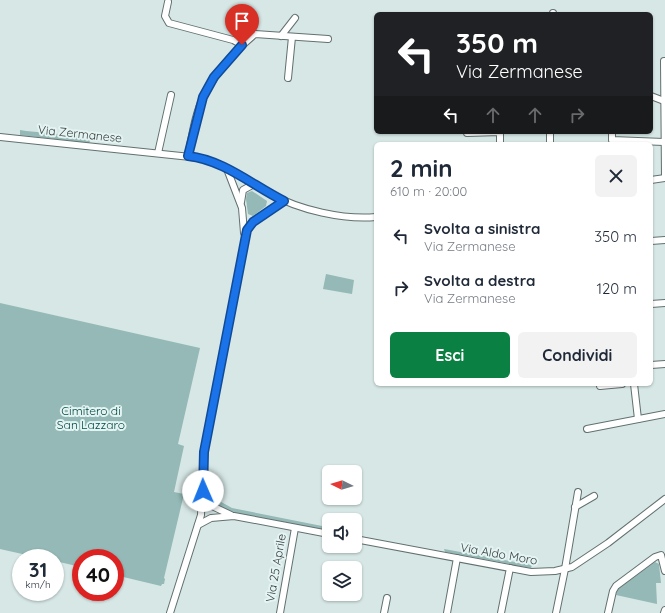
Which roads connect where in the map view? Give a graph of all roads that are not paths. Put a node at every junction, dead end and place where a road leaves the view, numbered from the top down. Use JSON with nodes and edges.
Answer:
{"nodes":[{"id":1,"x":168,"y":2,"type":"dead end"},
{"id":2,"x":295,"y":18,"type":"dead end"},
{"id":3,"x":281,"y":36,"type":"junction"},
{"id":4,"x":292,"y":37,"type":"junction"},
{"id":5,"x":328,"y":39,"type":"dead end"},
{"id":6,"x":242,"y":45,"type":"junction"},
{"id":7,"x":664,"y":61,"type":"edge"},
{"id":8,"x":664,"y":71,"type":"edge"},
{"id":9,"x":288,"y":78,"type":"dead end"},
{"id":10,"x":171,"y":95,"type":"dead end"},
{"id":11,"x":653,"y":97,"type":"edge"},
{"id":12,"x":664,"y":100,"type":"junction"},
{"id":13,"x":665,"y":108,"type":"edge"},
{"id":14,"x":612,"y":134,"type":"edge"},
{"id":15,"x":0,"y":137,"type":"edge"},
{"id":16,"x":664,"y":142,"type":"edge"},
{"id":17,"x":158,"y":153,"type":"junction"},
{"id":18,"x":188,"y":156,"type":"junction"},
{"id":19,"x":227,"y":168,"type":"junction"},
{"id":20,"x":665,"y":177,"type":"edge"},
{"id":21,"x":653,"y":180,"type":"edge"},
{"id":22,"x":254,"y":184,"type":"junction"},
{"id":23,"x":284,"y":201,"type":"junction"},
{"id":24,"x":241,"y":204,"type":"junction"},
{"id":25,"x":373,"y":217,"type":"edge"},
{"id":26,"x":665,"y":240,"type":"edge"},
{"id":27,"x":653,"y":241,"type":"edge"},
{"id":28,"x":244,"y":244,"type":"junction"},
{"id":29,"x":665,"y":303,"type":"edge"},
{"id":30,"x":653,"y":304,"type":"edge"},
{"id":31,"x":665,"y":364,"type":"edge"},
{"id":32,"x":653,"y":365,"type":"edge"},
{"id":33,"x":634,"y":386,"type":"edge"},
{"id":34,"x":665,"y":414,"type":"edge"},
{"id":35,"x":638,"y":419,"type":"junction"},
{"id":36,"x":587,"y":429,"type":"dead end"},
{"id":37,"x":578,"y":492,"type":"dead end"},
{"id":38,"x":594,"y":496,"type":"dead end"},
{"id":39,"x":203,"y":497,"type":"junction"},
{"id":40,"x":665,"y":499,"type":"edge"},
{"id":41,"x":214,"y":507,"type":"junction"},
{"id":42,"x":575,"y":507,"type":"junction"},
{"id":43,"x":202,"y":511,"type":"junction"},
{"id":44,"x":234,"y":516,"type":"junction"},
{"id":45,"x":211,"y":518,"type":"junction"},
{"id":46,"x":198,"y":525,"type":"junction"},
{"id":47,"x":295,"y":528,"type":"junction"},
{"id":48,"x":322,"y":533,"type":"edge"},
{"id":49,"x":362,"y":540,"type":"edge"},
{"id":50,"x":457,"y":558,"type":"junction"},
{"id":51,"x":510,"y":568,"type":"junction"},
{"id":52,"x":565,"y":569,"type":"junction"},
{"id":53,"x":665,"y":571,"type":"edge"},
{"id":54,"x":387,"y":598,"type":"dead end"},
{"id":55,"x":665,"y":610,"type":"edge"},
{"id":56,"x":170,"y":613,"type":"edge"},
{"id":57,"x":280,"y":613,"type":"edge"},
{"id":58,"x":384,"y":613,"type":"edge"},
{"id":59,"x":447,"y":613,"type":"edge"},
{"id":60,"x":501,"y":613,"type":"edge"},
{"id":61,"x":556,"y":613,"type":"edge"},
{"id":62,"x":608,"y":613,"type":"edge"},
{"id":63,"x":664,"y":613,"type":"edge"}],
"edges":[{"from":1,"to":6,"type":"street"},
{"from":2,"to":3,"type":"street"},
{"from":3,"to":4,"type":"street"},
{"from":3,"to":6,"type":"street"},
{"from":4,"to":5,"type":"street"},
{"from":4,"to":9,"type":"street"},
{"from":6,"to":18,"type":"street"},
{"from":7,"to":8,"type":"street"},
{"from":8,"to":12,"type":"street"},
{"from":10,"to":17,"type":"street"},
{"from":11,"to":12,"type":"street"},
{"from":12,"to":13,"type":"street"},
{"from":13,"to":16,"type":"street"},
{"from":14,"to":16,"type":"street"},
{"from":15,"to":17,"type":"street","name":"Via Zermanese"},
{"from":16,"to":20,"type":"street"},
{"from":17,"to":18,"type":"street","name":"Via Zermanese"},
{"from":18,"to":19,"type":"street","name":"Via Zermanese"},
{"from":19,"to":22,"type":"street","name":"Via Zermanese"},
{"from":19,"to":24,"type":"street"},
{"from":20,"to":21,"type":"street"},
{"from":22,"to":23,"type":"street","name":"Via Zermanese"},
{"from":22,"to":24,"type":"street"},
{"from":23,"to":25,"type":"street","name":"Via Zermanese"},
{"from":23,"to":28,"type":"street"},
{"from":24,"to":28,"type":"street"},
{"from":26,"to":27,"type":"street"},
{"from":28,"to":39,"type":"street"},
{"from":29,"to":30,"type":"street"},
{"from":31,"to":32,"type":"street"},
{"from":33,"to":35,"type":"street"},
{"from":34,"to":35,"type":"street"},
{"from":35,"to":36,"type":"street"},
{"from":37,"to":42,"type":"street"},
{"from":38,"to":42,"type":"street"},
{"from":39,"to":41,"type":"street"},
{"from":39,"to":43,"type":"street"},
{"from":40,"to":52,"type":"street","name":"Via Aldo Moro"},
{"from":41,"to":43,"type":"street"},
{"from":41,"to":44,"type":"street"},
{"from":42,"to":52,"type":"street"},
{"from":43,"to":45,"type":"street"},
{"from":43,"to":46,"type":"street"},
{"from":44,"to":45,"type":"street"},
{"from":44,"to":47,"type":"street"},
{"from":45,"to":46,"type":"street"},
{"from":46,"to":56,"type":"street"},
{"from":47,"to":48,"type":"street"},
{"from":47,"to":57,"type":"street","name":"Via 25 Aprile"},
{"from":49,"to":50,"type":"street","name":"Via Aldo Moro"},
{"from":50,"to":51,"type":"street","name":"Via Aldo Moro"},
{"from":50,"to":59,"type":"street"},
{"from":51,"to":52,"type":"street","name":"Via Aldo Moro"},
{"from":51,"to":60,"type":"street"},
{"from":52,"to":61,"type":"street"},
{"from":53,"to":62,"type":"street"},
{"from":54,"to":58,"type":"street"},
{"from":55,"to":63,"type":"street"}]}
